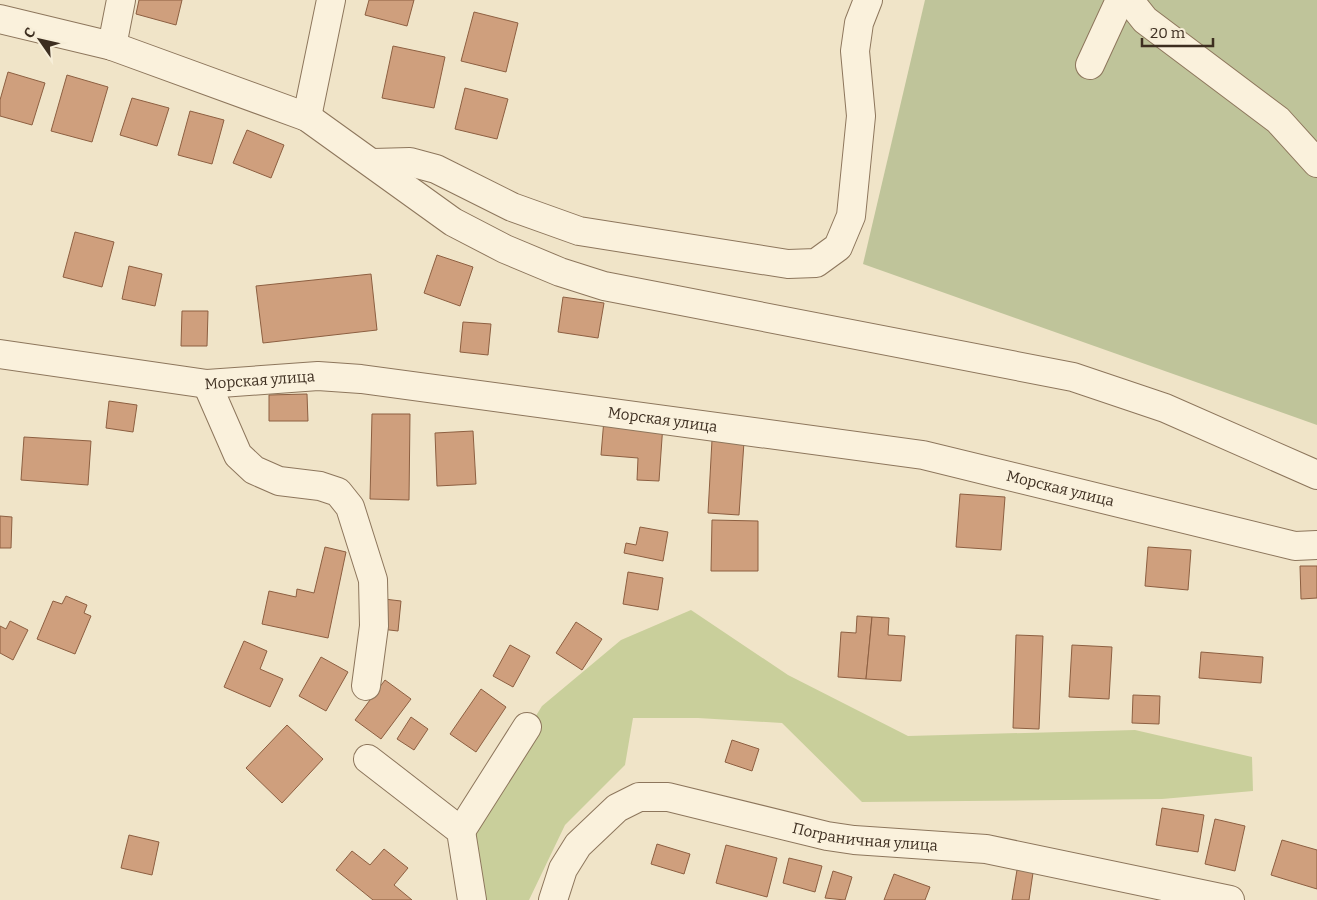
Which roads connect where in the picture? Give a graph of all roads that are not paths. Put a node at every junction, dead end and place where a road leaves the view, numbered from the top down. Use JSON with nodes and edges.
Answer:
{"nodes":[{"id":1,"x":121,"y":0,"type":"edge"},
{"id":2,"x":331,"y":0,"type":"edge"},
{"id":3,"x":868,"y":0,"type":"edge"},
{"id":4,"x":1120,"y":0,"type":"edge"},
{"id":5,"x":1129,"y":0,"type":"edge"},
{"id":6,"x":0,"y":19,"type":"edge"},
{"id":7,"x":112,"y":46,"type":"junction"},
{"id":8,"x":1090,"y":65,"type":"dead end"},
{"id":9,"x":306,"y":117,"type":"junction"},
{"id":10,"x":373,"y":163,"type":"junction"},
{"id":11,"x":1317,"y":163,"type":"edge"},
{"id":12,"x":0,"y":354,"type":"edge"},
{"id":13,"x":207,"y":384,"type":"junction"},
{"id":14,"x":1317,"y":475,"type":"edge"},
{"id":15,"x":1317,"y":545,"type":"edge"},
{"id":16,"x":366,"y":686,"type":"dead end"},
{"id":17,"x":527,"y":728,"type":"dead end"},
{"id":18,"x":368,"y":759,"type":"dead end"},
{"id":19,"x":461,"y":831,"type":"junction"},
{"id":20,"x":472,"y":900,"type":"edge"},
{"id":21,"x":553,"y":900,"type":"edge"},
{"id":22,"x":1230,"y":900,"type":"edge"}],
"edges":[{"from":1,"to":7,"type":"street"},
{"from":2,"to":9,"type":"street"},
{"from":3,"to":10,"type":"street"},
{"from":4,"to":8,"type":"street"},
{"from":5,"to":11,"type":"street"},
{"from":6,"to":7,"type":"street"},
{"from":7,"to":9,"type":"street"},
{"from":9,"to":10,"type":"street"},
{"from":10,"to":14,"type":"street"},
{"from":12,"to":13,"type":"street","name":"Морская улица"},
{"from":13,"to":15,"type":"street","name":"Морская улица"},
{"from":13,"to":16,"type":"street"},
{"from":17,"to":19,"type":"street"},
{"from":18,"to":19,"type":"street"},
{"from":19,"to":20,"type":"street"},
{"from":21,"to":22,"type":"street","name":"Пограничная улица"}]}
